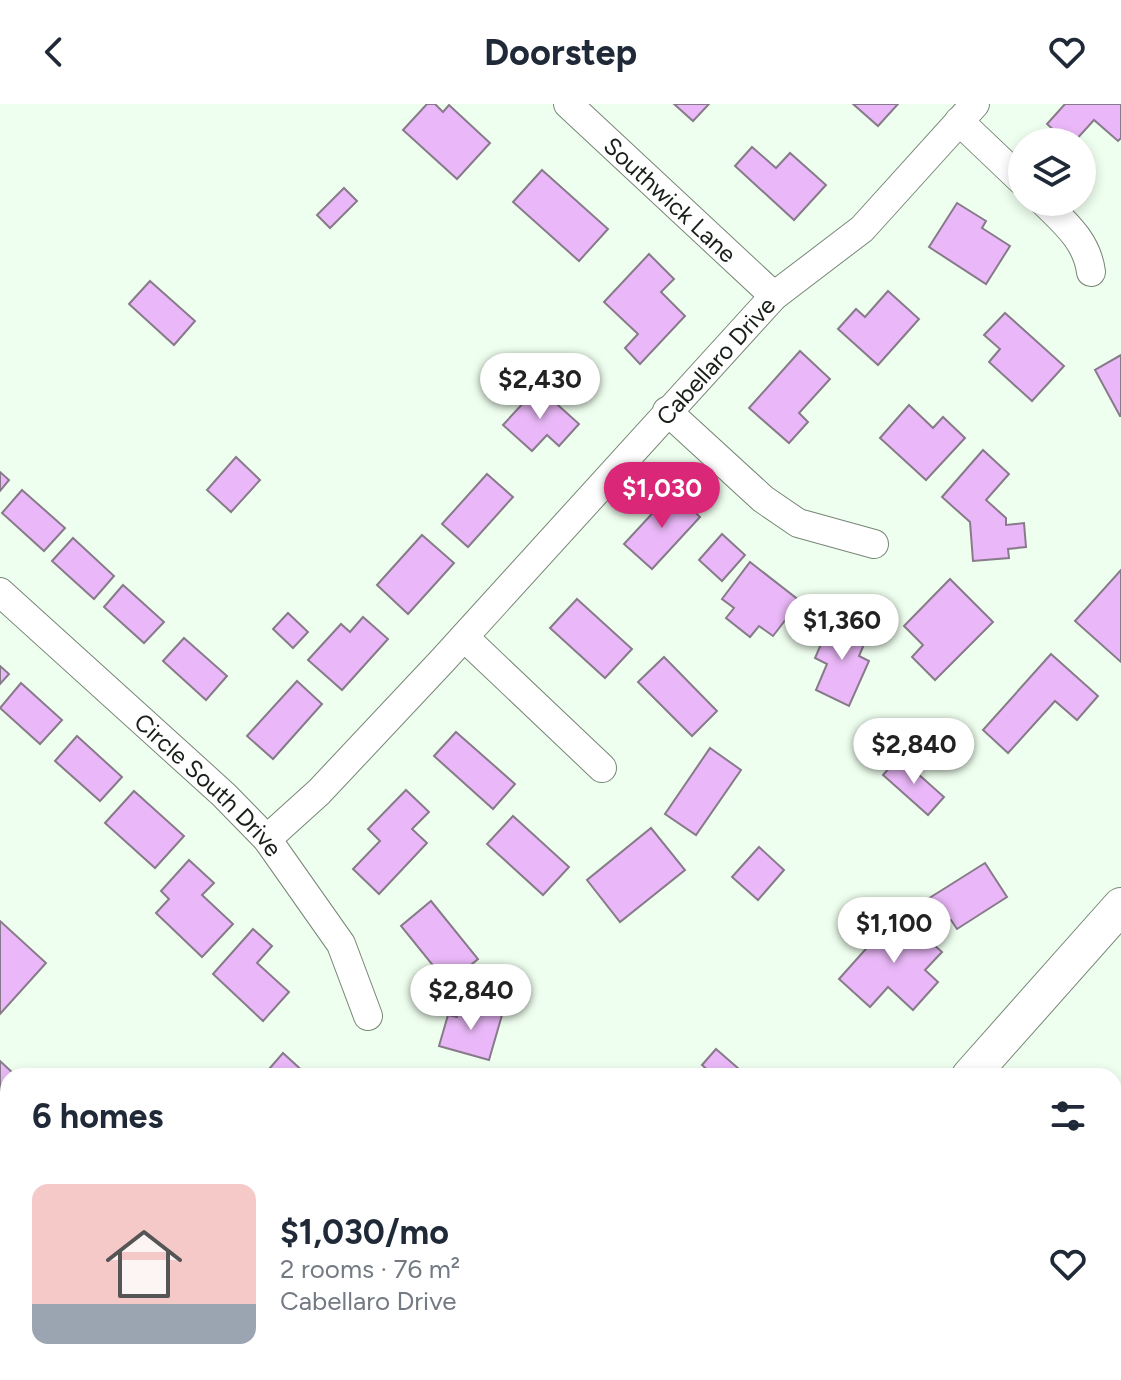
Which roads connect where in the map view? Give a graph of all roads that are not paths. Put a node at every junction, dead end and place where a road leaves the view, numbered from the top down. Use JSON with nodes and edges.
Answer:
{"nodes":[{"id":1,"x":568,"y":104,"type":"edge"},
{"id":2,"x":967,"y":113,"type":"edge"},
{"id":3,"x":1008,"y":164,"type":"edge"},
{"id":4,"x":1058,"y":216,"type":"edge"},
{"id":5,"x":1091,"y":272,"type":"dead end"},
{"id":6,"x":774,"y":296,"type":"junction"},
{"id":7,"x":667,"y":411,"type":"junction"},
{"id":8,"x":874,"y":544,"type":"dead end"},
{"id":9,"x":0,"y":592,"type":"edge"},
{"id":10,"x":464,"y":637,"type":"junction"},
{"id":11,"x":602,"y":768,"type":"dead end"},
{"id":12,"x":267,"y":839,"type":"junction"},
{"id":13,"x":1121,"y":906,"type":"edge"},
{"id":14,"x":368,"y":1016,"type":"dead end"},
{"id":15,"x":977,"y":1068,"type":"edge"}],
"edges":[{"from":1,"to":6,"type":"street","name":"Southwick Lane"},
{"from":2,"to":3,"type":"street"},
{"from":2,"to":6,"type":"street","name":"Cabellaro Drive"},
{"from":4,"to":5,"type":"street"},
{"from":6,"to":7,"type":"street","name":"Cabellaro Drive"},
{"from":7,"to":8,"type":"street"},
{"from":7,"to":10,"type":"street","name":"Cabellaro Drive"},
{"from":9,"to":12,"type":"street","name":"Circle South Drive"},
{"from":10,"to":11,"type":"street"},
{"from":10,"to":12,"type":"street","name":"Cabellaro Drive"},
{"from":12,"to":14,"type":"street","name":"Circle South Drive"},
{"from":13,"to":15,"type":"main road"}]}
